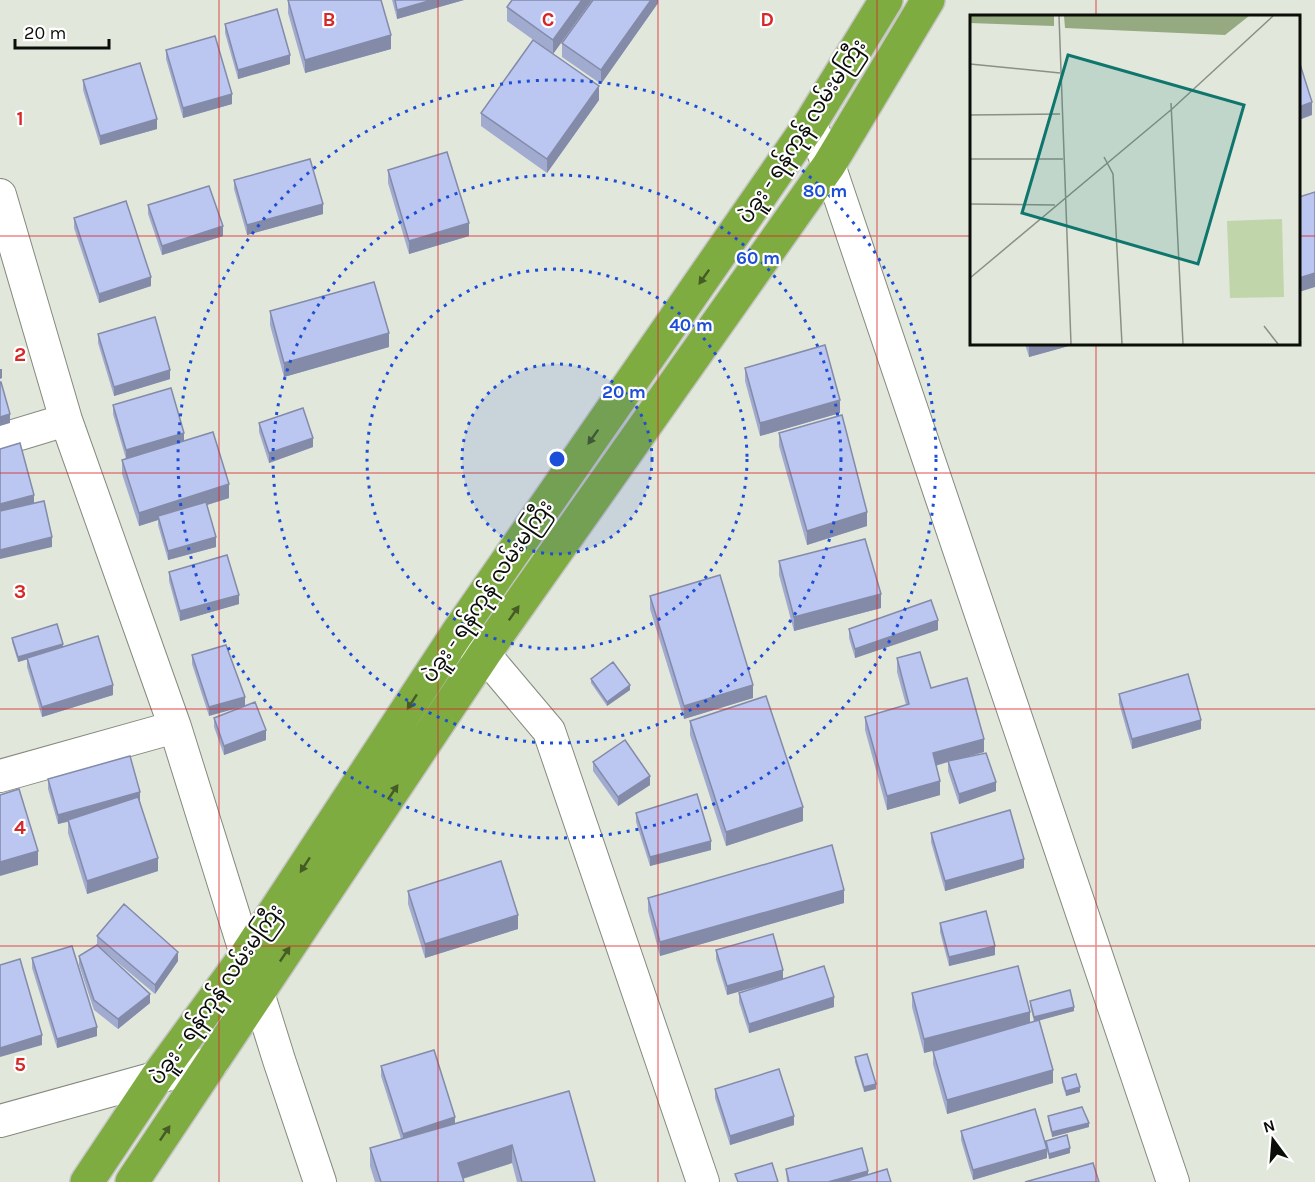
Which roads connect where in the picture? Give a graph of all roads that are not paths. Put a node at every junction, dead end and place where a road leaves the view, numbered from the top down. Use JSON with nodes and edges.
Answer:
{"nodes":[{"id":1,"x":886,"y":0,"type":"edge"},
{"id":2,"x":928,"y":0,"type":"edge"},
{"id":3,"x":810,"y":124,"type":"junction"},
{"id":4,"x":829,"y":165,"type":"junction"},
{"id":5,"x":0,"y":195,"type":"edge"},
{"id":6,"x":66,"y":420,"type":"junction"},
{"id":7,"x":0,"y":440,"type":"edge"},
{"id":8,"x":456,"y":635,"type":"junction"},
{"id":9,"x":484,"y":654,"type":"junction"},
{"id":10,"x":175,"y":727,"type":"junction"},
{"id":11,"x":0,"y":776,"type":"edge"},
{"id":12,"x":247,"y":954,"type":"junction"},
{"id":13,"x":259,"y":993,"type":"junction"},
{"id":14,"x":213,"y":1062,"type":"junction"},
{"id":15,"x":157,"y":1077,"type":"junction"},
{"id":16,"x":0,"y":1121,"type":"edge"},
{"id":17,"x":87,"y":1182,"type":"edge"},
{"id":18,"x":132,"y":1182,"type":"edge"},
{"id":19,"x":320,"y":1182,"type":"edge"},
{"id":20,"x":703,"y":1182,"type":"edge"},
{"id":21,"x":1173,"y":1182,"type":"edge"}],
"edges":[{"from":1,"to":3,"type":"highway","name":"ပဲခူး - ရန်ကုန် လမ်းမကြီး"},
{"from":2,"to":4,"type":"highway","name":"ပဲခူး - ရန်ကုန် လမ်းမကြီး"},
{"from":3,"to":4,"type":"street"},
{"from":3,"to":8,"type":"highway","name":"ပဲခူး - ရန်ကုန် လမ်းမကြီး","one_way":true},
{"from":9,"to":4,"type":"highway","name":"ပဲခူး - ရန်ကုန် လမ်းမကြီး","one_way":true},
{"from":4,"to":21,"type":"street"},
{"from":5,"to":6,"type":"street"},
{"from":6,"to":7,"type":"street"},
{"from":6,"to":10,"type":"street"},
{"from":8,"to":9,"type":"street"},
{"from":8,"to":12,"type":"highway","name":"ပဲခူး - ရန်ကုန် လမ်းမကြီး","one_way":true},
{"from":13,"to":9,"type":"highway","name":"ပဲခူး - ရန်ကုန် လမ်းမကြီး","one_way":true},
{"from":9,"to":20,"type":"street"},
{"from":10,"to":11,"type":"street"},
{"from":10,"to":12,"type":"street"},
{"from":12,"to":13,"type":"street"},
{"from":12,"to":15,"type":"highway","name":"ပဲခူး - ရန်ကုန် လမ်းမကြီး"},
{"from":13,"to":14,"type":"highway","name":"ပဲခူး - ရန်ကုန် လမ်းမကြီး"},
{"from":13,"to":19,"type":"street"},
{"from":14,"to":15,"type":"street"},
{"from":18,"to":14,"type":"highway","name":"ပဲခူး - ရန်ကုန် လမ်းမကြီး","one_way":true},
{"from":15,"to":16,"type":"street"},
{"from":15,"to":17,"type":"highway","name":"ပဲခူး - ရန်ကုန် လမ်းမကြီး"}]}
